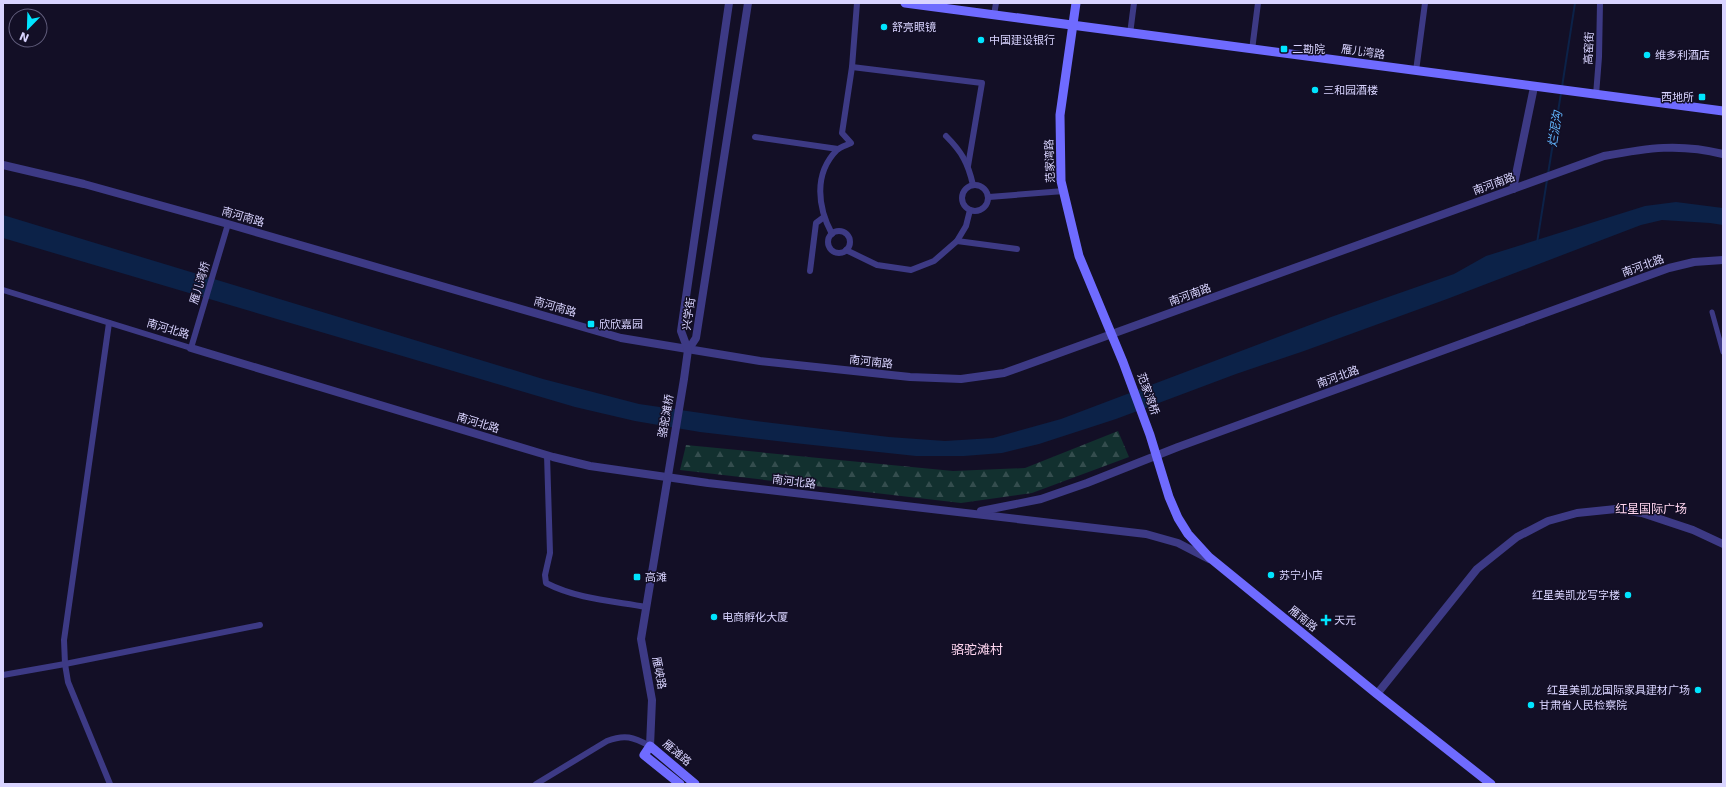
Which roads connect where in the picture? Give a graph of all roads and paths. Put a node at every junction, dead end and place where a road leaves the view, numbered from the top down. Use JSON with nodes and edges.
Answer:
{"nodes":[{"id":1,"x":729,"y":3,"type":"edge"},
{"id":2,"x":748,"y":3,"type":"edge"},
{"id":3,"x":857,"y":3,"type":"edge"},
{"id":4,"x":905,"y":3,"type":"edge"},
{"id":5,"x":996,"y":3,"type":"edge"},
{"id":6,"x":1076,"y":3,"type":"edge"},
{"id":7,"x":1134,"y":3,"type":"edge"},
{"id":8,"x":1258,"y":3,"type":"edge"},
{"id":9,"x":1425,"y":3,"type":"edge"},
{"id":10,"x":1600,"y":3,"type":"edge"},
{"id":11,"x":994,"y":15,"type":"junction"},
{"id":12,"x":1073,"y":26,"type":"junction"},
{"id":13,"x":1130,"y":34,"type":"junction"},
{"id":14,"x":1252,"y":50,"type":"junction"},
{"id":15,"x":852,"y":67,"type":"junction"},
{"id":16,"x":1416,"y":71,"type":"junction"},
{"id":17,"x":1537,"y":87,"type":"junction"},
{"id":18,"x":1596,"y":95,"type":"junction"},
{"id":19,"x":1723,"y":111,"type":"edge"},
{"id":20,"x":946,"y":136,"type":"dead end"},
{"id":21,"x":755,"y":137,"type":"dead end"},
{"id":22,"x":838,"y":149,"type":"junction"},
{"id":23,"x":1723,"y":154,"type":"edge"},
{"id":24,"x":3,"y":165,"type":"edge"},
{"id":25,"x":968,"y":166,"type":"junction"},
{"id":26,"x":973,"y":185,"type":"junction"},
{"id":27,"x":1516,"y":188,"type":"junction"},
{"id":28,"x":1064,"y":191,"type":"junction"},
{"id":29,"x":989,"y":197,"type":"junction"},
{"id":30,"x":970,"y":210,"type":"junction"},
{"id":31,"x":824,"y":217,"type":"junction"},
{"id":32,"x":228,"y":224,"type":"junction"},
{"id":33,"x":832,"y":234,"type":"junction"},
{"id":34,"x":957,"y":241,"type":"junction"},
{"id":35,"x":846,"y":250,"type":"junction"},
{"id":36,"x":1017,"y":250,"type":"dead end"},
{"id":37,"x":1723,"y":260,"type":"edge"},
{"id":38,"x":810,"y":271,"type":"dead end"},
{"id":39,"x":3,"y":290,"type":"edge"},
{"id":40,"x":1712,"y":312,"type":"dead end"},
{"id":41,"x":109,"y":323,"type":"junction"},
{"id":42,"x":1112,"y":334,"type":"junction"},
{"id":43,"x":191,"y":348,"type":"junction"},
{"id":44,"x":688,"y":350,"type":"junction"},
{"id":45,"x":1723,"y":352,"type":"edge"},
{"id":46,"x":1123,"y":362,"type":"joint"},
{"id":47,"x":1150,"y":435,"type":"joint"},
{"id":48,"x":547,"y":455,"type":"junction"},
{"id":49,"x":1157,"y":456,"type":"junction"},
{"id":50,"x":668,"y":477,"type":"junction"},
{"id":51,"x":960,"y":512,"type":"junction"},
{"id":52,"x":1723,"y":544,"type":"edge"},
{"id":53,"x":1215,"y":563,"type":"junction"},
{"id":54,"x":646,"y":607,"type":"junction"},
{"id":55,"x":260,"y":625,"type":"dead end"},
{"id":56,"x":65,"y":664,"type":"junction"},
{"id":57,"x":3,"y":675,"type":"edge"},
{"id":58,"x":1377,"y":694,"type":"junction"},
{"id":59,"x":650,"y":746,"type":"junction"},
{"id":60,"x":110,"y":784,"type":"edge"},
{"id":61,"x":536,"y":784,"type":"edge"},
{"id":62,"x":680,"y":784,"type":"edge"},
{"id":63,"x":696,"y":784,"type":"edge"},
{"id":64,"x":1491,"y":784,"type":"edge"}],
"edges":[{"from":1,"to":44,"type":"street","name":"兴学街"},
{"from":2,"to":44,"type":"street","name":"兴学街"},
{"from":3,"to":15,"type":"street"},
{"from":4,"to":11,"type":"main road","name":"雁儿湾路"},
{"from":5,"to":11,"type":"street"},
{"from":6,"to":12,"type":"main road","name":"范家湾路"},
{"from":7,"to":13,"type":"street"},
{"from":8,"to":14,"type":"street"},
{"from":9,"to":16,"type":"street"},
{"from":10,"to":18,"type":"street","name":"高窑街"},
{"from":11,"to":12,"type":"main road","name":"雁儿湾路"},
{"from":12,"to":13,"type":"main road","name":"雁儿湾路"},
{"from":12,"to":28,"type":"main road","name":"范家湾路"},
{"from":13,"to":14,"type":"main road","name":"雁儿湾路"},
{"from":14,"to":16,"type":"main road","name":"雁儿湾路"},
{"from":15,"to":22,"type":"street"},
{"from":15,"to":25,"type":"street"},
{"from":16,"to":17,"type":"main road","name":"雁儿湾路"},
{"from":17,"to":18,"type":"main road","name":"雁儿湾路"},
{"from":17,"to":27,"type":"street"},
{"from":18,"to":19,"type":"main road","name":"雁儿湾路"},
{"from":20,"to":25,"type":"street"},
{"from":21,"to":22,"type":"street"},
{"from":22,"to":31,"type":"street"},
{"from":23,"to":27,"type":"street","name":"南河南路"},
{"from":24,"to":32,"type":"street","name":"南河南路"},
{"from":25,"to":26,"type":"street"},
{"from":26,"to":29,"type":"street"},
{"from":26,"to":30,"type":"street"},
{"from":27,"to":42,"type":"street","name":"南河南路"},
{"from":28,"to":29,"type":"street"},
{"from":28,"to":42,"type":"main road","name":"范家湾路"},
{"from":29,"to":30,"type":"street"},
{"from":30,"to":34,"type":"street"},
{"from":31,"to":33,"type":"street"},
{"from":31,"to":38,"type":"street"},
{"from":32,"to":43,"type":"street","name":"雁儿湾桥"},
{"from":32,"to":44,"type":"street","name":"南河南路"},
{"from":33,"to":35,"type":"street"},
{"from":33,"to":35,"type":"street"},
{"from":34,"to":35,"type":"street"},
{"from":34,"to":36,"type":"street"},
{"from":37,"to":49,"type":"street","name":"南河北路"},
{"from":39,"to":41,"type":"street","name":"南河北路"},
{"from":40,"to":45,"type":"street"},
{"from":41,"to":43,"type":"street","name":"南河北路"},
{"from":41,"to":56,"type":"street"},
{"from":42,"to":44,"type":"street","name":"南河南路"},
{"from":42,"to":46,"type":"main road","name":"范家湾路"},
{"from":43,"to":48,"type":"street","name":"南河北路"},
{"from":44,"to":50,"type":"street","name":"骆驼滩桥"},
{"from":46,"to":47,"type":"main road","name":"范家湾桥"},
{"from":47,"to":49,"type":"main road","name":"雁南路"},
{"from":48,"to":50,"type":"street","name":"南河北路"},
{"from":48,"to":54,"type":"street"},
{"from":49,"to":51,"type":"street","name":"南河北路"},
{"from":49,"to":53,"type":"main road","name":"雁南路"},
{"from":50,"to":51,"type":"street","name":"南河北路"},
{"from":50,"to":54,"type":"street","name":"雁峡路"},
{"from":51,"to":53,"type":"street","name":"南河北路"},
{"from":52,"to":58,"type":"street"},
{"from":53,"to":58,"type":"main road","name":"雁南路"},
{"from":54,"to":59,"type":"street","name":"雁峡路"},
{"from":55,"to":56,"type":"street"},
{"from":56,"to":57,"type":"street"},
{"from":56,"to":60,"type":"street"},
{"from":58,"to":64,"type":"main road","name":"雁南路"},
{"from":59,"to":61,"type":"street"},
{"from":59,"to":62,"type":"main road","name":"雁滩路"},
{"from":59,"to":63,"type":"main road","name":"雁滩路"}]}
